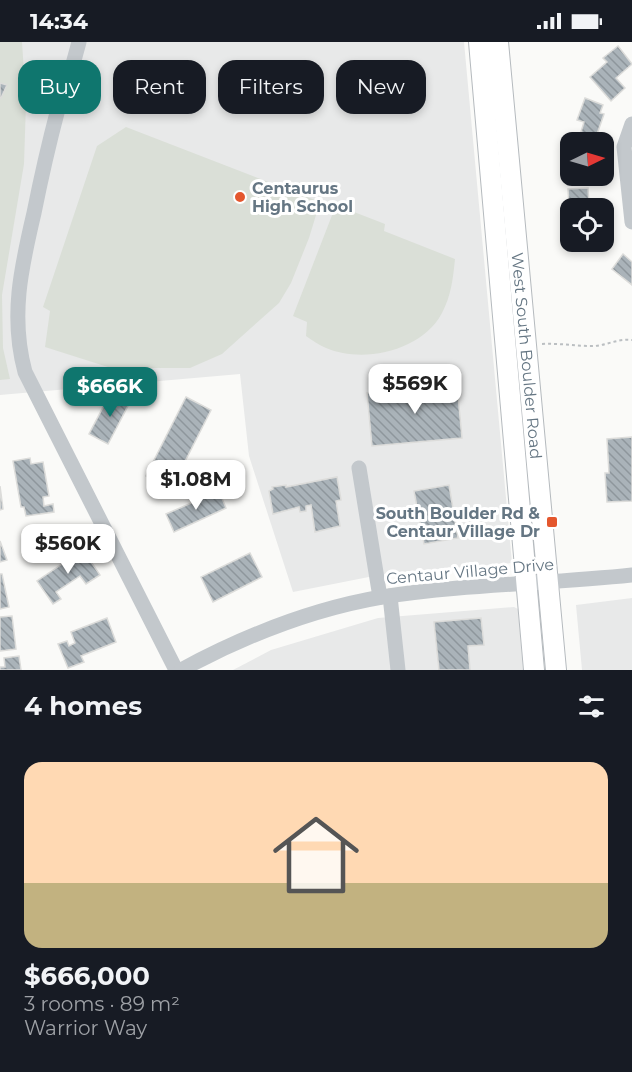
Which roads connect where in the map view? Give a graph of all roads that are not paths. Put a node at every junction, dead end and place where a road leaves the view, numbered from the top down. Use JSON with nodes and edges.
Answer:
{"nodes":[{"id":1,"x":79,"y":42,"type":"edge"},
{"id":2,"x":479,"y":42,"type":"edge"},
{"id":3,"x":498,"y":42,"type":"edge"},
{"id":4,"x":632,"y":124,"type":"edge"},
{"id":5,"x":632,"y":222,"type":"edge"},
{"id":6,"x":359,"y":468,"type":"dead end"},
{"id":7,"x":632,"y":575,"type":"edge"},
{"id":8,"x":549,"y":582,"type":"junction"},
{"id":9,"x":527,"y":584,"type":"junction"},
{"id":10,"x":385,"y":597,"type":"junction"},
{"id":11,"x":176,"y":670,"type":"edge"},
{"id":12,"x":181,"y":670,"type":"edge"},
{"id":13,"x":398,"y":670,"type":"edge"},
{"id":14,"x":534,"y":670,"type":"edge"},
{"id":15,"x":556,"y":670,"type":"edge"}],
"edges":[{"from":1,"to":11,"type":"street"},
{"from":2,"to":9,"type":"main road","name":"West South Boulder Road"},
{"from":3,"to":8,"type":"main road","name":"West South Boulder Road"},
{"from":4,"to":5,"type":"street"},
{"from":6,"to":10,"type":"street"},
{"from":7,"to":8,"type":"street","name":"Centaur Village Drive"},
{"from":8,"to":9,"type":"street","name":"Centaur Village Drive"},
{"from":8,"to":15,"type":"main road","name":"West South Boulder Road"},
{"from":9,"to":10,"type":"street","name":"Centaur Village Drive"},
{"from":9,"to":14,"type":"main road","name":"West South Boulder Road"},
{"from":10,"to":12,"type":"street","name":"Centaur Village Drive"},
{"from":10,"to":13,"type":"street"}]}
